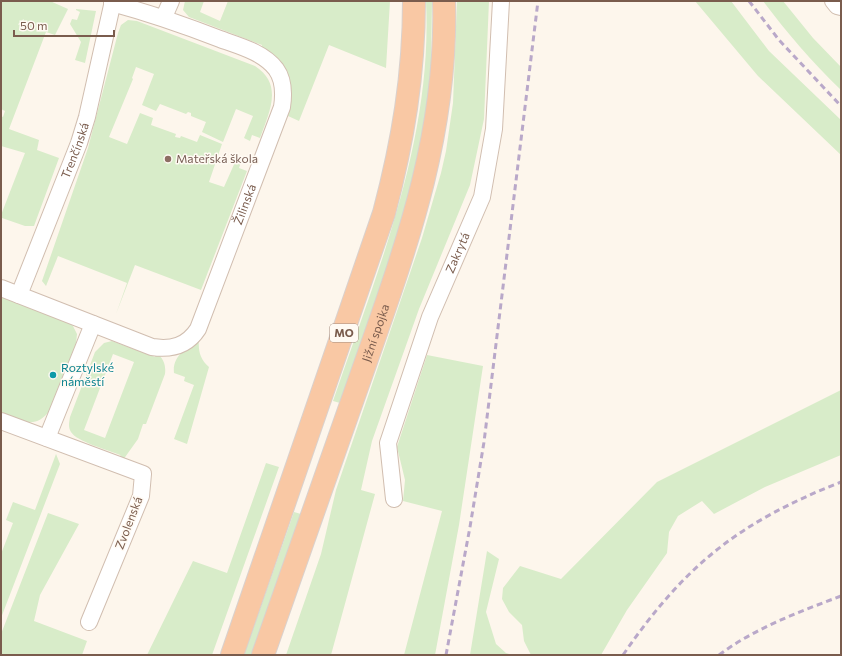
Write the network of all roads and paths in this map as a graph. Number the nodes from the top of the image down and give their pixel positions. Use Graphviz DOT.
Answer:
graph roads {
  1 [pos="171,1"];
  2 [pos="414,1"];
  3 [pos="444,1"];
  4 [pos="501,1"];
  5 [pos="833,1"];
  6 [pos="113,2"];
  7 [pos="841,7"];
  8 [pos="164,17"];
  9 [pos="1,288"];
  10 [pos="19,295"];
  11 [pos="93,324"];
  12 [pos="1,421"];
  13 [pos="47,438"];
  14 [pos="394,499"];
  15 [pos="89,622"];
  16 [pos="232,655"];
  17 [pos="263,655"];
  1 -- 8 [label="street"];
  2 -- 16 [label="highway, MO"];
  3 -- 17 [label="highway, Jižní spojka / MO"];
  4 -- 14 [label="street, Zakrytá"];
  5 -- 7 [label="street"];
  6 -- 8 [label="street, Žilinská"];
  6 -- 10 [label="street, Trenčínská"];
  8 -- 11 [label="street, Žilinská"];
  9 -- 10 [label="street"];
  10 -- 11 [label="street"];
  11 -- 13 [label="street"];
  12 -- 13 [label="street"];
  13 -- 15 [label="street, Zvolenská"];
}
